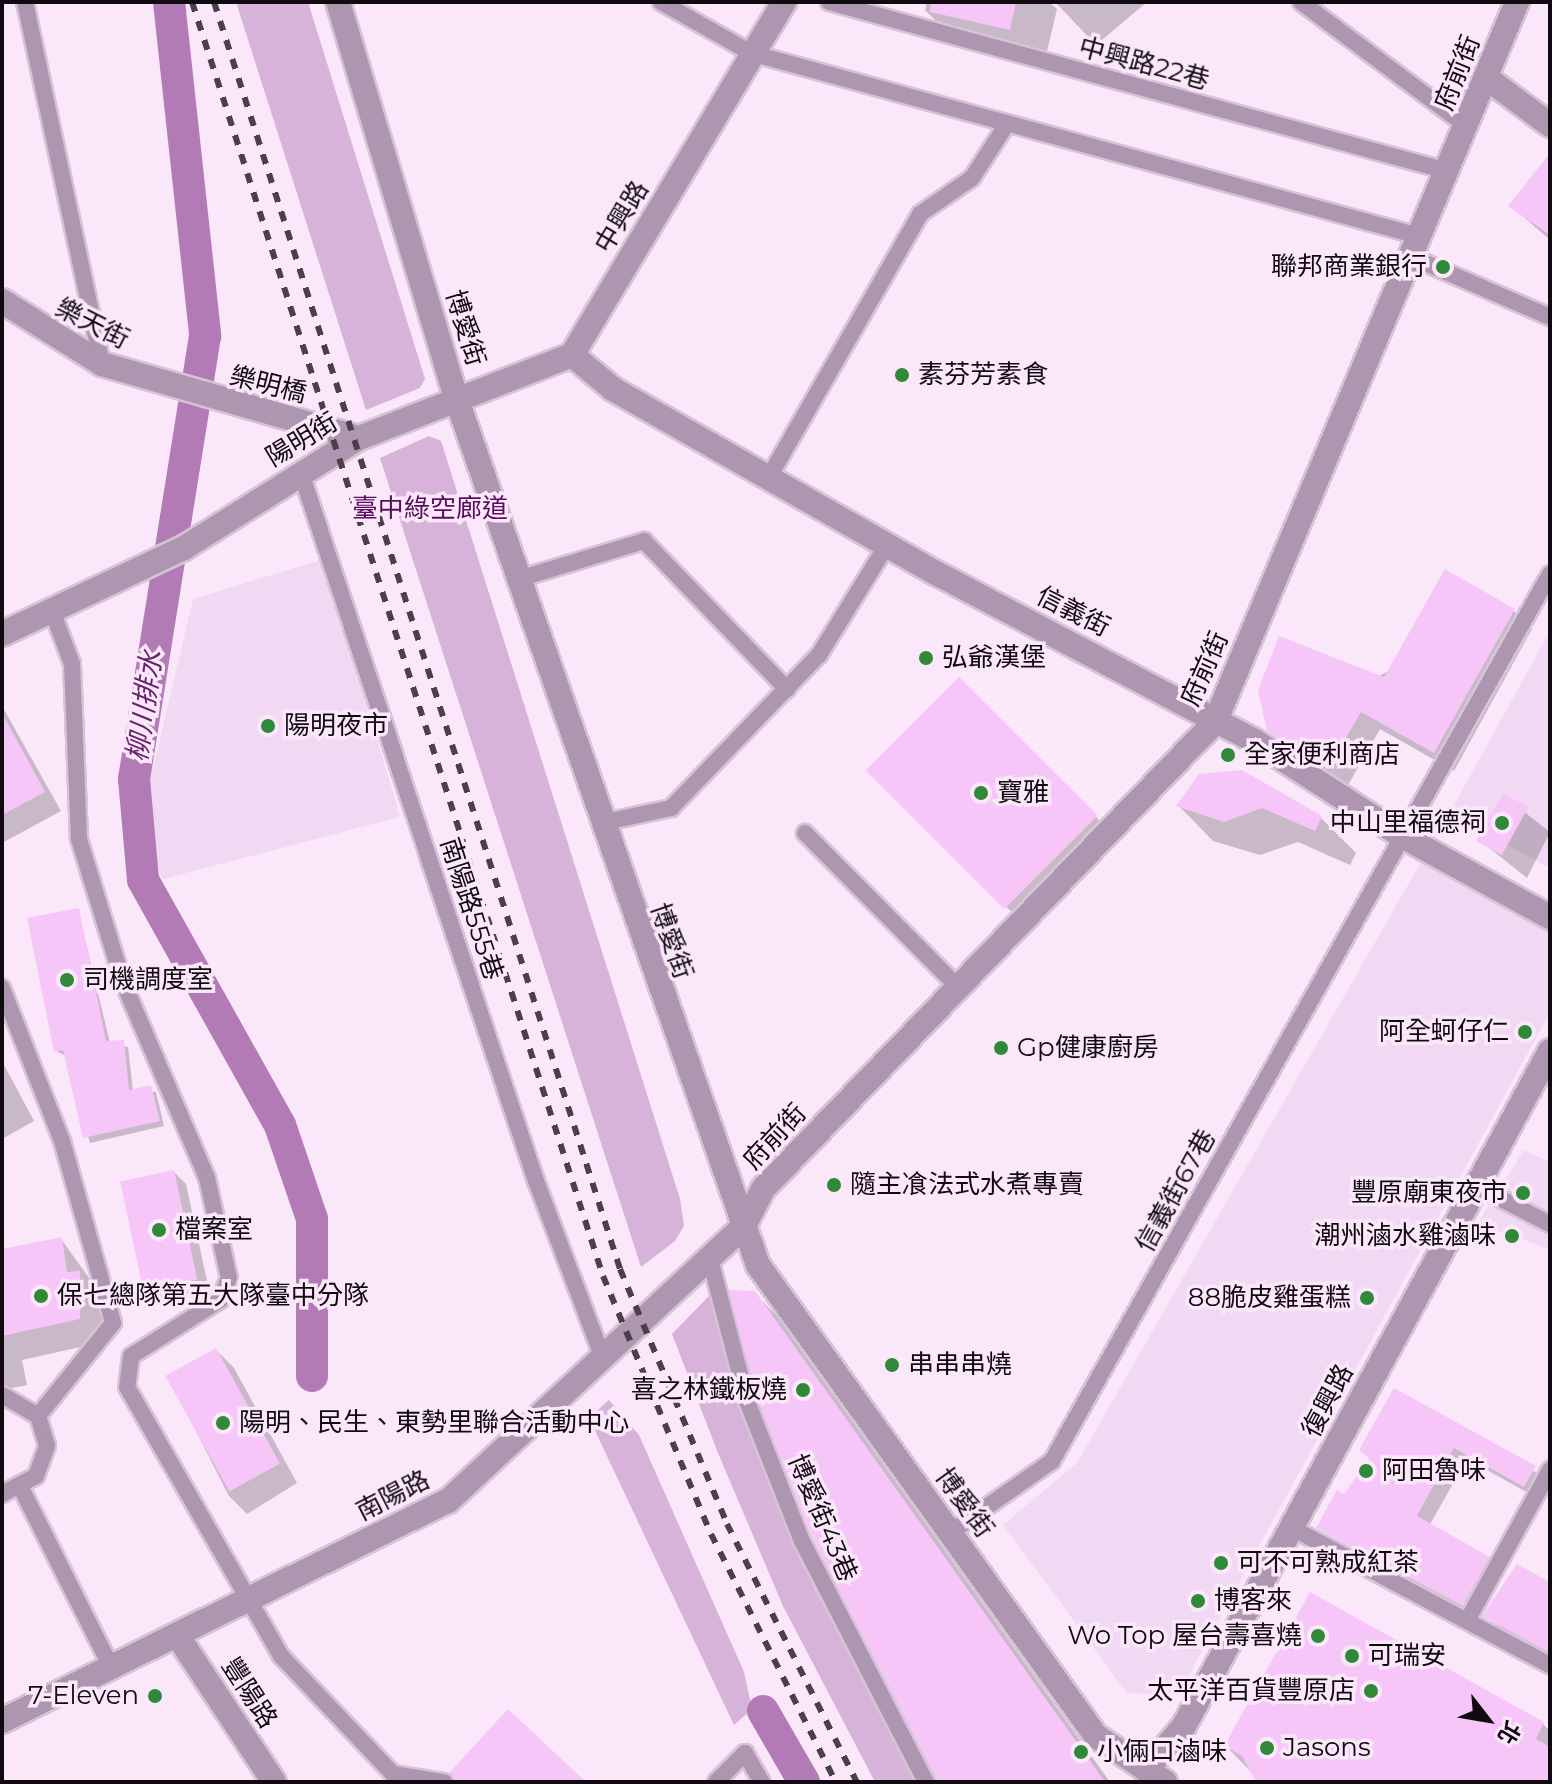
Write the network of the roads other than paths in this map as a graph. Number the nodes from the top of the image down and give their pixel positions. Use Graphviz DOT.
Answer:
graph roads {
  1 [pos="25,2"];
  2 [pos="338,2"];
  3 [pos="661,2"];
  4 [pos="784,2"];
  5 [pos="829,2"];
  6 [pos="1301,2"];
  7 [pos="1517,2"];
  8 [pos="751,53"];
  9 [pos="1488,79"];
  10 [pos="1007,124"];
  11 [pos="1550,125"];
  12 [pos="1467,126"];
  13 [pos="1447,171"];
  14 [pos="1418,248"];
  15 [pos="2,301"];
  16 [pos="1550,317"];
  17 [pos="572,355"];
  18 [pos="102,364"];
  19 [pos="164,386"];
  20 [pos="457,400"];
  21 [pos="359,438"];
  22 [pos="301,473"];
  23 [pos="769,477"];
  24 [pos="887,545"];
  25 [pos="1550,574"];
  26 [pos="518,579"];
  27 [pos="51,608"];
  28 [pos="2,634"];
  29 [pos="787,689"];
  30 [pos="1215,722"];
  31 [pos="601,823"];
  32 [pos="805,833"];
  33 [pos="1402,836"];
  34 [pos="1550,917"];
  35 [pos="958,987"];
  36 [pos="2,988"];
  37 [pos="1550,1051"];
  38 [pos="1474,1185"];
  39 [pos="1550,1224"];
  40 [pos="744,1226"];
  41 [pos="710,1259"];
  42 [pos="603,1358"];
  43 [pos="2,1395"];
  44 [pos="38,1416"];
  45 [pos="1550,1470"];
  46 [pos="20,1486"];
  47 [pos="2,1494"];
  48 [pos="1292,1528"];
  49 [pos="951,1532"];
  50 [pos="244,1601"];
  51 [pos="1468,1619"];
  52 [pos="177,1635"];
  53 [pos="1550,1665"];
  54 [pos="111,1667"];
  55 [pos="2,1721"];
  56 [pos="1150,1778"];
  57 [pos="274,1782"];
  58 [pos="444,1782"];
  59 [pos="716,1782"];
  60 [pos="762,1782"];
  61 [pos="926,1782"];
  1 -- 18 [label="lane"];
  2 -- 20 [label="street, 博愛街"];
  3 -- 8 [label="lane"];
  4 -- 8 [label="street, 中興路"];
  5 -- 13 [label="lane, 中興路22巷"];
  6 -- 12 [label="lane"];
  7 -- 9 [label="street, 府前街"];
  8 -- 10 [label="lane"];
  8 -- 17 [label="street, 中興路"];
  9 -- 11 [label="street"];
  9 -- 12 [label="street, 府前街"];
  10 -- 14 [label="lane"];
  10 -- 23 [label="lane"];
  12 -- 13 [label="street, 府前街"];
  13 -- 14 [label="street, 府前街"];
  14 -- 16 [label="lane"];
  14 -- 30 [label="street, 府前街"];
  15 -- 18 [label="street, 樂天街"];
  17 -- 20 [label="street"];
  17 -- 23 [label="street, 信義街"];
  18 -- 19 [label="street, 樂天街"];
  19 -- 21 [label="street, 樂明橋"];
  20 -- 21 [label="street, 陽明街"];
  20 -- 26 [label="street, 博愛街"];
  21 -- 22 [label="street, 陽明街"];
  22 -- 27 [label="street, 陽明街"];
  22 -- 42 [label="lane, 南陽路555巷"];
  23 -- 24 [label="street, 信義街"];
  24 -- 29 [label="lane"];
  24 -- 30 [label="street, 信義街"];
  25 -- 33 [label="lane, 信義街67巷"];
  26 -- 29 [label="lane"];
  26 -- 31 [label="street, 博愛街"];
  27 -- 28 [label="street"];
  27 -- 50 [label="lane"];
  29 -- 31 [label="lane"];
  30 -- 33 [label="street, 信義街"];
  30 -- 35 [label="street, 府前街"];
  31 -- 40 [label="street, 博愛街"];
  32 -- 35 [label="lane"];
  33 -- 34 [label="street, 信義街"];
  33 -- 49 [label="lane, 信義街67巷"];
  35 -- 40 [label="street, 府前街"];
  36 -- 44 [label="lane"];
  37 -- 38 [label="street, 復興路"];
  38 -- 39 [label="lane"];
  38 -- 48 [label="street, 復興路"];
  40 -- 41 [label="street, 南陽路"];
  40 -- 49 [label="street, 博愛街"];
  41 -- 42 [label="street, 南陽路"];
  41 -- 61 [label="lane, 博愛街43巷"];
  42 -- 50 [label="street, 南陽路"];
  43 -- 44 [label="lane"];
  44 -- 46 [label="lane"];
  45 -- 51 [label="lane"];
  46 -- 47 [label="lane"];
  46 -- 54 [label="lane"];
  48 -- 51 [label="lane"];
  48 -- 56 [label="street, 復興路"];
  49 -- 56 [label="street, 博愛街"];
  50 -- 52 [label="street, 南陽路"];
  50 -- 58 [label="lane"];
  51 -- 53 [label="lane"];
  52 -- 54 [label="street, 南陽路"];
  52 -- 57 [label="street, 豐陽路"];
  54 -- 55 [label="street, 南陽路"];
  59 -- 60 [label="lane"];
}
